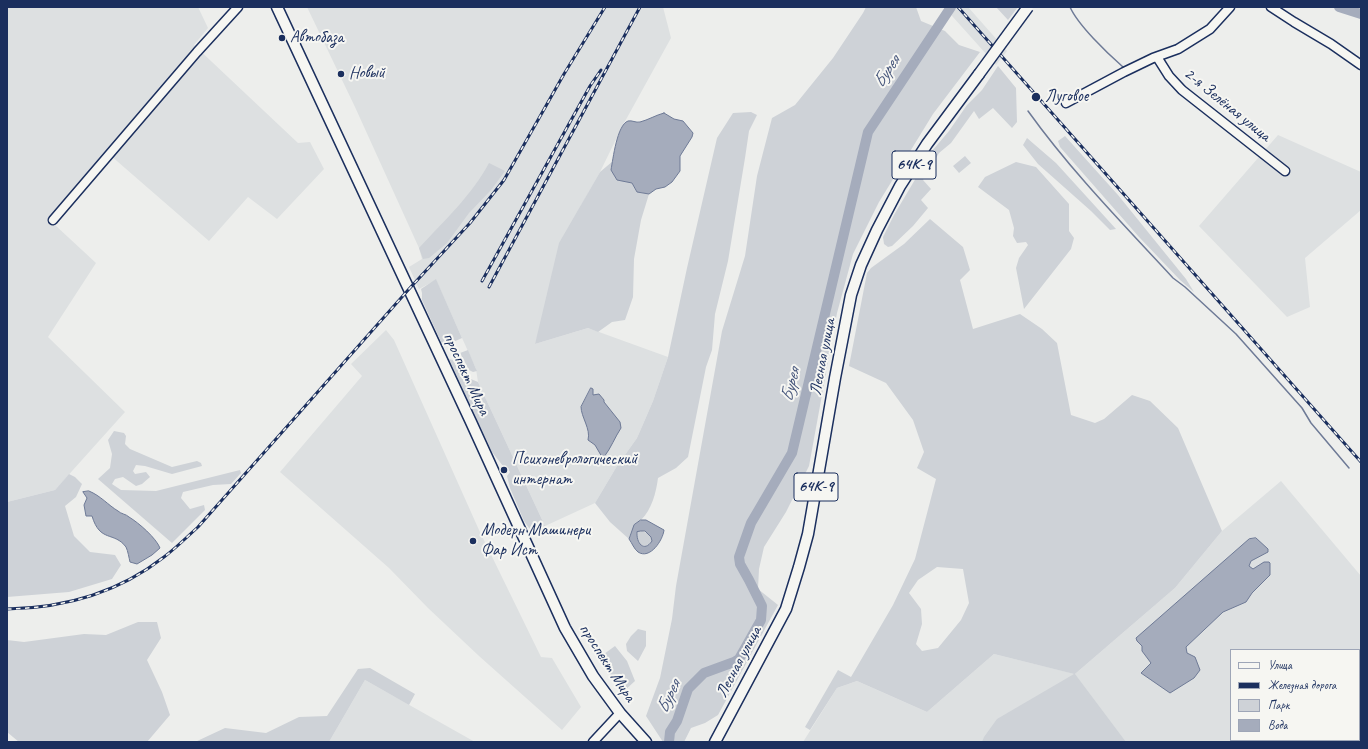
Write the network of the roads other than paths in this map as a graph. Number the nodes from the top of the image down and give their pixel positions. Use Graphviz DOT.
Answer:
graph roads {
  1 [pos="238,7"];
  2 [pos="277,7"];
  3 [pos="1028,7"];
  4 [pos="1230,7"];
  5 [pos="1271,7"];
  6 [pos="1157,57"];
  7 [pos="1361,65"];
  8 [pos="1066,103"];
  9 [pos="1285,171"];
  10 [pos="53,220"];
  11 [pos="620,713"];
  12 [pos="593,742"];
  13 [pos="646,742"];
  14 [pos="715,742"];
  1 -- 10 [label="street"];
  2 -- 11 [label="main road, проспект Мира"];
  3 -- 14 [label="main road, Лесная улица / 64К-9, bridge"];
  4 -- 6 [label="street"];
  5 -- 7 [label="street"];
  6 -- 8 [label="street"];
  6 -- 9 [label="street, 2-я Зелёная улица"];
  11 -- 12 [label="street"];
  11 -- 13 [label="main road, проспект Мира"];
}
